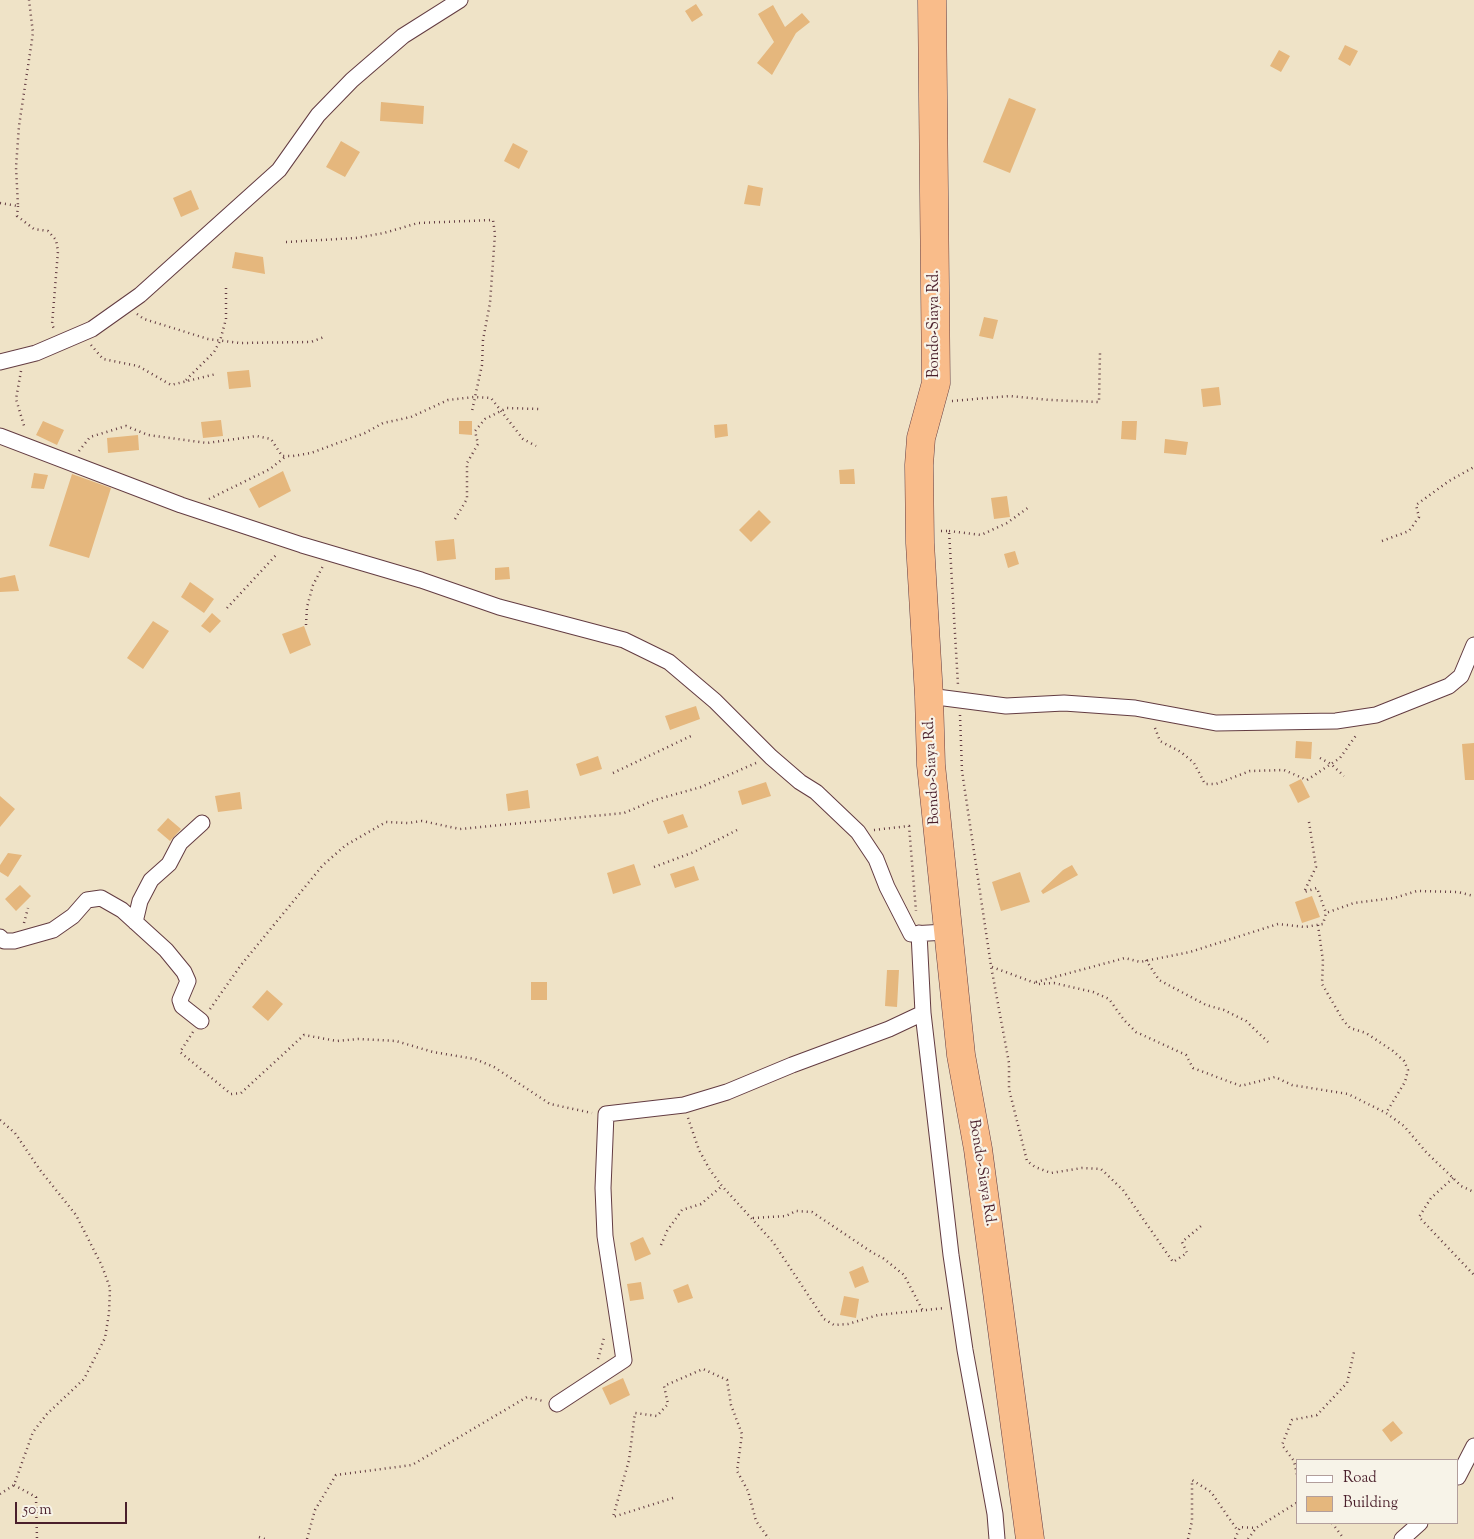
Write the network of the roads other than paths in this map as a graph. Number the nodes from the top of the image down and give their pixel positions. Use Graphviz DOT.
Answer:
graph roads {
  1 [pos="460,0"];
  2 [pos="932,0"];
  3 [pos="0,362"];
  4 [pos="0,436"];
  5 [pos="1474,645"];
  6 [pos="929,696"];
  7 [pos="202,823"];
  8 [pos="135,922"];
  9 [pos="946,932"];
  10 [pos="919,933"];
  11 [pos="0,937"];
  12 [pos="923,1013"];
  13 [pos="201,1021"];
  14 [pos="557,1404"];
  15 [pos="1474,1446"];
  16 [pos="1459,1475"];
  17 [pos="1419,1524"];
  18 [pos="997,1539"];
  19 [pos="1030,1539"];
  20 [pos="1402,1539"];
  1 -- 3 [label="street"];
  2 -- 6 [label="highway, Bondo-Siaya Rd."];
  4 -- 10 [label="street"];
  5 -- 6 [label="street"];
  6 -- 9 [label="highway, Bondo-Siaya Rd."];
  7 -- 8 [label="street"];
  8 -- 11 [label="street"];
  8 -- 13 [label="street"];
  9 -- 10 [label="street"];
  9 -- 19 [label="highway, Bondo-Siaya Rd."];
  10 -- 12 [label="street"];
  12 -- 14 [label="street"];
  12 -- 18 [label="street"];
  15 -- 16 [label="street"];
  17 -- 20 [label="street"];
}
